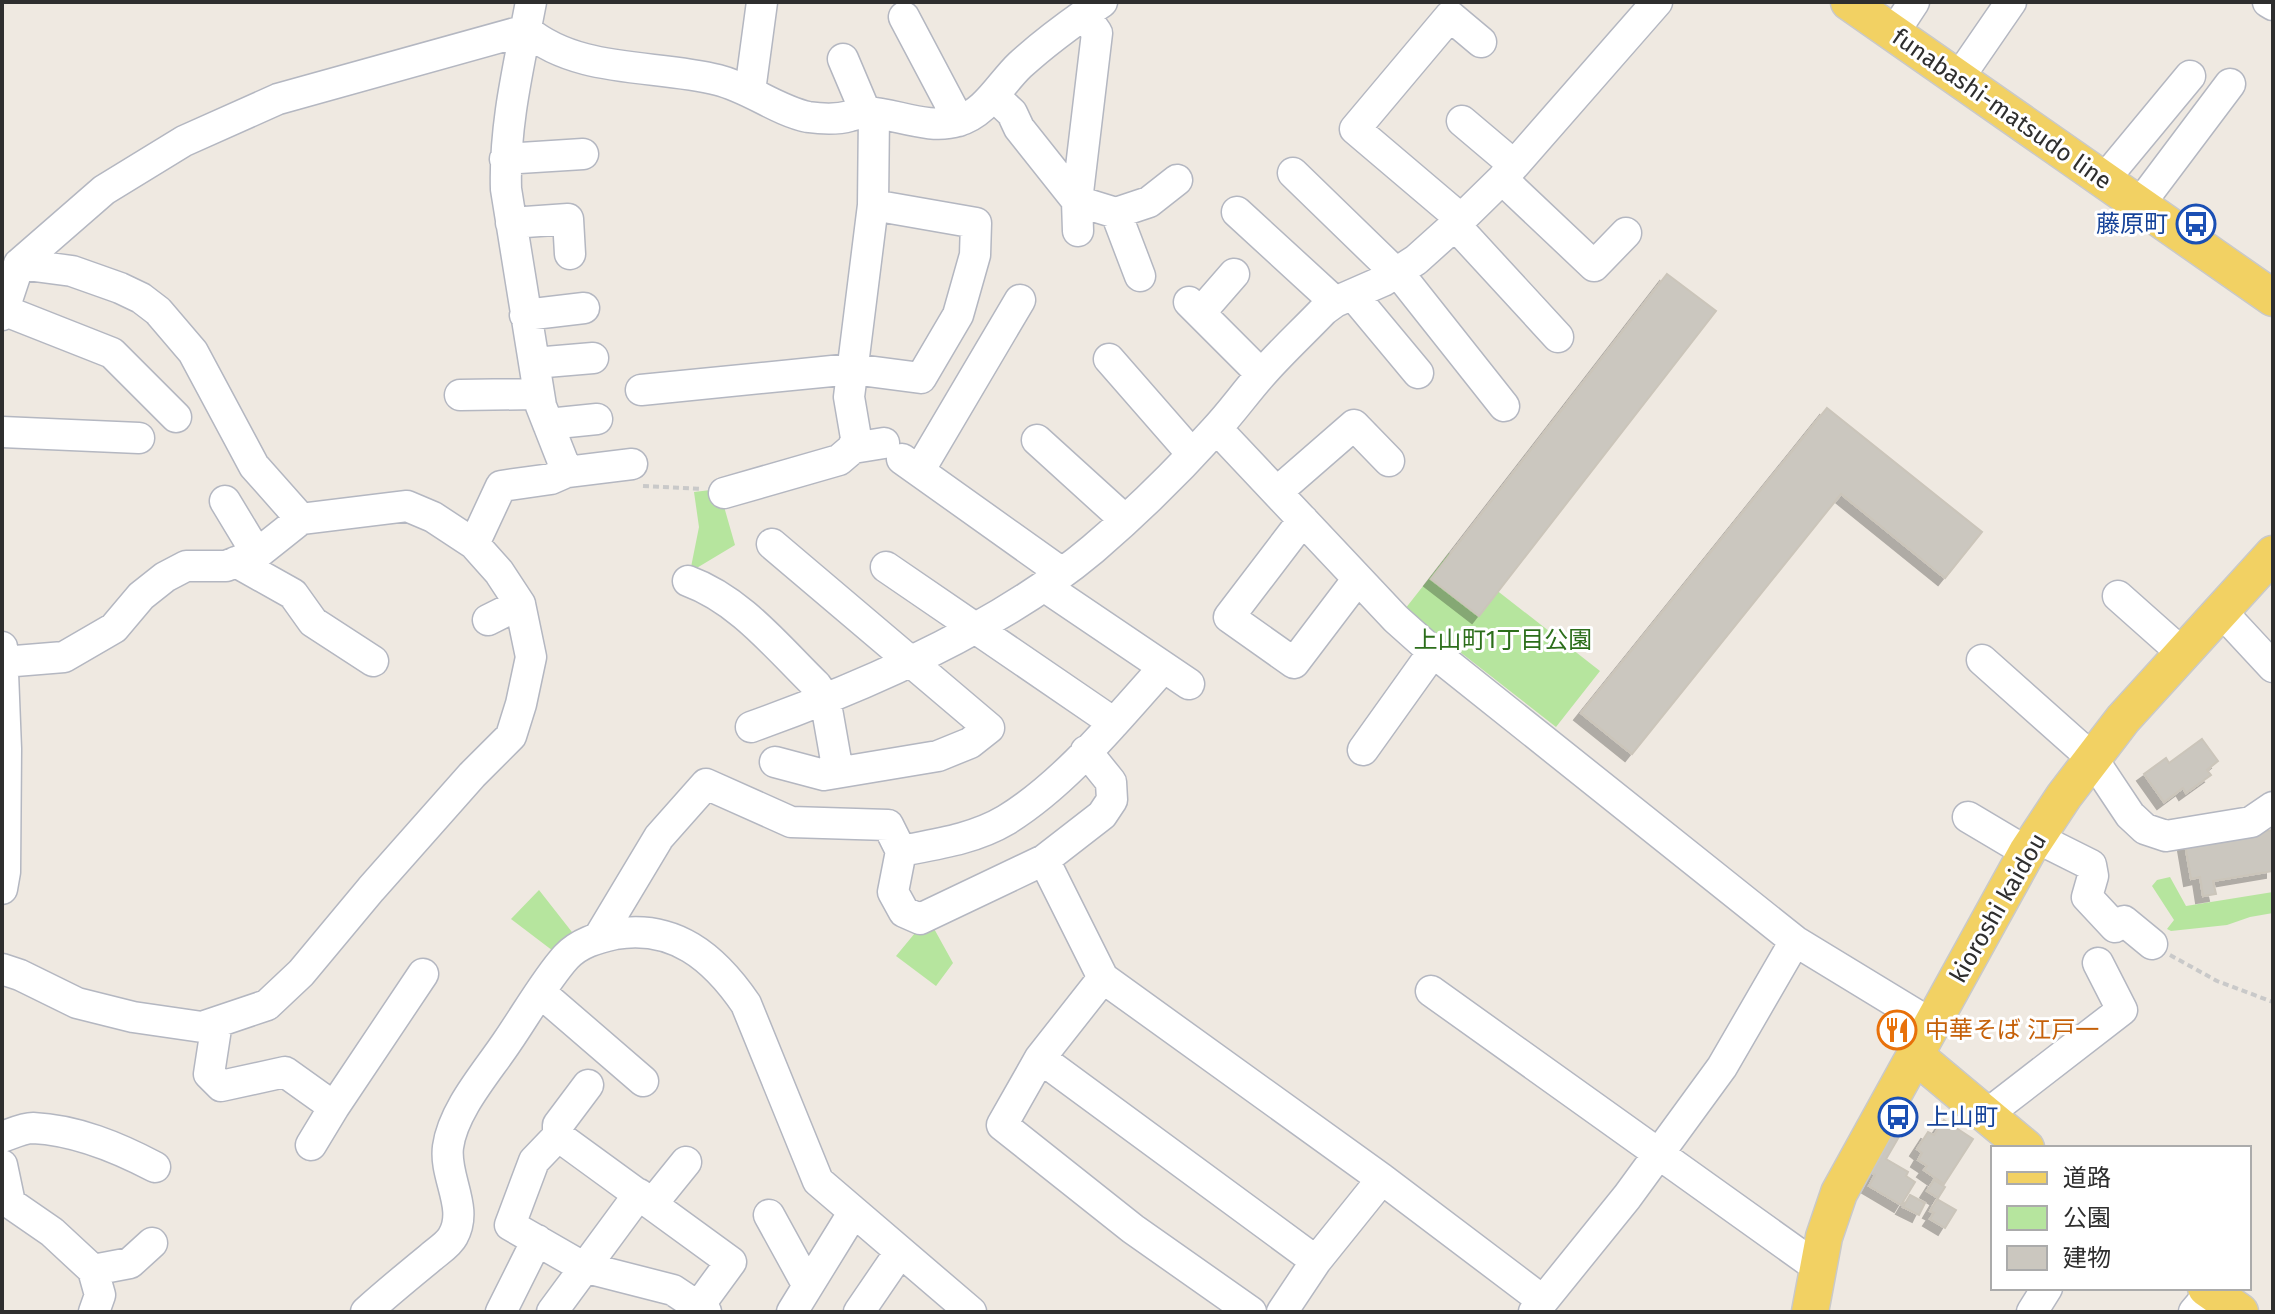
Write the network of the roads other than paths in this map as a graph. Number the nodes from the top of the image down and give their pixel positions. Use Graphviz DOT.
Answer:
graph roads {
  1 [pos="762,2"];
  2 [pos="1657,2"];
  3 [pos="1849,2"];
  4 [pos="1914,2"];
  5 [pos="2011,2"];
  6 [pos="2268,2"];
  7 [pos="2273,5"];
  8 [pos="1093,8"];
  9 [pos="528,16"];
  10 [pos="904,17"];
  11 [pos="1893,34"];
  12 [pos="1481,42"];
  13 [pos="843,59"];
  14 [pos="2190,76"];
  15 [pos="1958,79"];
  16 [pos="2230,84"];
  17 [pos="750,91"];
  18 [pos="994,96"];
  19 [pos="870,112"];
  20 [pos="959,121"];
  21 [pos="1462,121"];
  22 [pos="583,154"];
  23 [pos="505,159"];
  24 [pos="1508,172"];
  25 [pos="1293,173"];
  26 [pos="1177,180"];
  27 [pos="2103,181"];
  28 [pos="1077,201"];
  29 [pos="873,205"];
  30 [pos="2139,205"];
  31 [pos="1237,212"];
  32 [pos="1116,213"];
  33 [pos="1458,222"];
  34 [pos="511,223"];
  35 [pos="1078,231"];
  36 [pos="1626,233"];
  37 [pos="570,254"];
  38 [pos="19,264"];
  39 [pos="1396,272"];
  40 [pos="1234,274"];
  41 [pos="1140,276"];
  42 [pos="1344,298"];
  43 [pos="2273,298"];
  44 [pos="1020,300"];
  45 [pos="584,308"];
  46 [pos="3,312"];
  47 [pos="525,315"];
  48 [pos="1558,337"];
  49 [pos="593,358"];
  50 [pos="1109,359"];
  51 [pos="534,363"];
  52 [pos="852,369"];
  53 [pos="1418,373"];
  54 [pos="1261,374"];
  55 [pos="641,390"];
  56 [pos="538,394"];
  57 [pos="460,395"];
  58 [pos="1504,406"];
  59 [pos="176,417"];
  60 [pos="597,419"];
  61 [pos="548,424"];
  62 [pos="1217,429"];
  63 [pos="2,432"];
  64 [pos="139,438"];
  65 [pos="1037,440"];
  66 [pos="853,448"];
  67 [pos="1192,454"];
  68 [pos="902,458"];
  69 [pos="1389,461"];
  70 [pos="567,472"];
  71 [pos="634,475"];
  72 [pos="1277,492"];
  73 [pos="724,493"];
  74 [pos="225,501"];
  75 [pos="301,519"];
  76 [pos="1124,519"];
  77 [pos="1303,520"];
  78 [pos="474,544"];
  79 [pos="772,544"];
  80 [pos="2273,554"];
  81 [pos="246,558"];
  82 [pos="886,567"];
  83 [pos="1053,580"];
  84 [pos="1357,580"];
  85 [pos="688,581"];
  86 [pos="2118,596"];
  87 [pos="520,604"];
  88 [pos="2220,610"];
  89 [pos="488,620"];
  90 [pos="975,628"];
  91 [pos="1433,652"];
  92 [pos="2181,652"];
  93 [pos="3,654"];
  94 [pos="1982,660"];
  95 [pos="373,661"];
  96 [pos="908,661"];
  97 [pos="2273,667"];
  98 [pos="825,698"];
  99 [pos="1114,723"];
  100 [pos="751,727"];
  101 [pos="4,749"];
  102 [pos="1363,750"];
  103 [pos="1086,751"];
  104 [pos="2092,758"];
  105 [pos="775,762"];
  106 [pos="838,772"];
  107 [pos="2273,807"];
  108 [pos="1968,817"];
  109 [pos="2032,845"];
  110 [pos="901,851"];
  111 [pos="1044,860"];
  112 [pos="2,889"];
  113 [pos="599,937"];
  114 [pos="1795,941"];
  115 [pos="2152,944"];
  116 [pos="2098,963"];
  117 [pos="2,969"];
  118 [pos="423,974"];
  119 [pos="1103,978"];
  120 [pos="1431,991"];
  121 [pos="541,993"];
  122 [pos="217,1022"];
  123 [pos="1933,1025"];
  124 [pos="1916,1056"];
  125 [pos="1040,1058"];
  126 [pos="643,1081"];
  127 [pos="588,1085"];
  128 [pos="334,1107"];
  129 [pos="1986,1115"];
  130 [pos="558,1136"];
  131 [pos="2,1137"];
  132 [pos="311,1145"];
  133 [pos="2024,1146"];
  134 [pos="1658,1154"];
  135 [pos="686,1162"];
  136 [pos="2,1165"];
  137 [pos="155,1167"];
  138 [pos="1382,1179"];
  139 [pos="645,1199"];
  140 [pos="6,1204"];
  141 [pos="853,1213"];
  142 [pos="769,1215"];
  143 [pos="537,1240"];
  144 [pos="152,1243"];
  145 [pos="900,1252"];
  146 [pos="1316,1261"];
  147 [pos="583,1267"];
  148 [pos="1817,1267"];
  149 [pos="93,1270"];
  150 [pos="2046,1290"];
  151 [pos="804,1302"];
  152 [pos="1538,1306"];
  153 [pos="702,1309"];
  154 [pos="94,1312"];
  155 [pos="366,1312"];
  156 [pos="501,1312"];
  157 [pos="552,1312"];
  158 [pos="859,1312"];
  159 [pos="971,1312"];
  160 [pos="1251,1312"];
  161 [pos="1282,1312"];
  162 [pos="1810,1312"];
  163 [pos="2032,1312"];
  1 -- 17 [label="street"];
  2 -- 24 [label="street"];
  3 -- 11 [label="main road, funabashi-matsudo line"];
  4 -- 11 [label="street"];
  5 -- 15 [label="street"];
  6 -- 7 [label="street"];
  8 -- 18 [label="street"];
  8 -- 28 [label="street"];
  9 -- 17 [label="street"];
  9 -- 23 [label="street"];
  9 -- 38 [label="street"];
  10 -- 20 [label="street"];
  11 -- 15 [label="main road, funabashi-matsudo line"];
  12 -- 33 [label="street"];
  13 -- 19 [label="street"];
  14 -- 27 [label="street"];
  15 -- 27 [label="main road, funabashi-matsudo line"];
  16 -- 30 [label="street"];
  17 -- 19 [label="street"];
  18 -- 20 [label="street"];
  18 -- 28 [label="street"];
  19 -- 20 [label="street"];
  19 -- 29 [label="street"];
  21 -- 24 [label="street"];
  22 -- 23 [label="street"];
  23 -- 34 [label="street"];
  24 -- 33 [label="street"];
  24 -- 36 [label="street"];
  25 -- 39 [label="street"];
  26 -- 32 [label="street"];
  27 -- 30 [label="main road, funabashi-matsudo line"];
  28 -- 32 [label="street"];
  28 -- 35 [label="street"];
  29 -- 52 [label="street"];
  29 -- 52 [label="street"];
  30 -- 43 [label="main road, funabashi-matsudo line"];
  31 -- 42 [label="street"];
  32 -- 41 [label="street"];
  33 -- 39 [label="street"];
  33 -- 48 [label="street"];
  34 -- 37 [label="street"];
  34 -- 47 [label="street"];
  38 -- 46 [label="street"];
  38 -- 75 [label="street"];
  39 -- 42 [label="street"];
  39 -- 58 [label="street"];
  40 -- 54 [label="street"];
  42 -- 53 [label="street"];
  42 -- 54 [label="street"];
  44 -- 68 [label="street"];
  45 -- 47 [label="street"];
  46 -- 59 [label="street"];
  47 -- 51 [label="street"];
  49 -- 51 [label="street"];
  50 -- 67 [label="street"];
  51 -- 56 [label="street"];
  52 -- 55 [label="street"];
  52 -- 66 [label="street"];
  54 -- 62 [label="street"];
  56 -- 57 [label="street"];
  56 -- 61 [label="street"];
  60 -- 61 [label="street"];
  61 -- 70 [label="street"];
  62 -- 67 [label="street"];
  62 -- 72 [label="street"];
  63 -- 64 [label="street"];
  65 -- 76 [label="street"];
  66 -- 68 [label="street"];
  66 -- 73 [label="street"];
  67 -- 76 [label="street"];
  68 -- 83 [label="street"];
  69 -- 72 [label="street"];
  70 -- 71 [label="street"];
  70 -- 78 [label="street"];
  72 -- 77 [label="street"];
  74 -- 81 [label="street"];
  75 -- 78 [label="street"];
  75 -- 81 [label="street"];
  76 -- 83 [label="street"];
  77 -- 84 [label="street"];
  77 -- 84 [label="street"];
  78 -- 87 [label="street"];
  79 -- 96 [label="street"];
  80 -- 88 [label="main road, kioroshi kaidou"];
  81 -- 93 [label="street"];
  81 -- 95 [label="street"];
  82 -- 90 [label="street"];
  83 -- 90 [label="street"];
  83 -- 99 [label="street"];
  84 -- 91 [label="street"];
  85 -- 98 [label="street"];
  86 -- 92 [label="street"];
  87 -- 89 [label="street"];
  87 -- 122 [label="street"];
  88 -- 92 [label="main road, kioroshi kaidou"];
  88 -- 97 [label="street"];
  90 -- 96 [label="street"];
  90 -- 99 [label="street"];
  91 -- 102 [label="street"];
  91 -- 114 [label="street"];
  92 -- 104 [label="main road, kioroshi kaidou"];
  93 -- 101 [label="street"];
  94 -- 104 [label="street"];
  96 -- 98 [label="street"];
  96 -- 106 [label="street"];
  98 -- 100 [label="street"];
  98 -- 106 [label="street"];
  99 -- 103 [label="street"];
  101 -- 112 [label="street"];
  103 -- 110 [label="street"];
  103 -- 111 [label="street"];
  104 -- 107 [label="street"];
  104 -- 109 [label="main road, kioroshi kaidou"];
  105 -- 106 [label="street"];
  108 -- 109 [label="street"];
  109 -- 115 [label="street"];
  109 -- 123 [label="main road, kioroshi kaidou"];
  110 -- 111 [label="street"];
  110 -- 113 [label="street"];
  111 -- 119 [label="street"];
  113 -- 121 [label="street"];
  113 -- 141 [label="street"];
  114 -- 123 [label="street"];
  114 -- 134 [label="street"];
  116 -- 129 [label="street"];
  117 -- 122 [label="street"];
  118 -- 128 [label="street"];
  119 -- 125 [label="street"];
  119 -- 138 [label="street"];
  120 -- 134 [label="street"];
  121 -- 126 [label="street"];
  121 -- 155 [label="street"];
  122 -- 128 [label="street"];
  123 -- 124 [label="main road, kioroshi kaidou"];
  124 -- 129 [label="main road"];
  124 -- 148 [label="main road, kioroshi kaidou"];
  125 -- 146 [label="street"];
  125 -- 160 [label="street"];
  127 -- 130 [label="street"];
  128 -- 132 [label="street"];
  129 -- 133 [label="main road"];
  130 -- 139 [label="street"];
  130 -- 143 [label="street"];
  131 -- 137 [label="street"];
  134 -- 148 [label="street"];
  134 -- 152 [label="street"];
  135 -- 139 [label="street"];
  136 -- 140 [label="street"];
  138 -- 146 [label="street"];
  138 -- 152 [label="street"];
  139 -- 147 [label="street"];
  139 -- 153 [label="street"];
  140 -- 149 [label="street"];
  141 -- 145 [label="street"];
  141 -- 151 [label="street"];
  142 -- 151 [label="street"];
  143 -- 147 [label="street"];
  143 -- 156 [label="street"];
  144 -- 149 [label="street"];
  145 -- 158 [label="street"];
  145 -- 159 [label="street"];
  146 -- 161 [label="street"];
  147 -- 153 [label="street"];
  147 -- 157 [label="street"];
  148 -- 162 [label="main road, kioroshi kaidou"];
  149 -- 154 [label="street"];
  150 -- 163 [label="street"];
}
